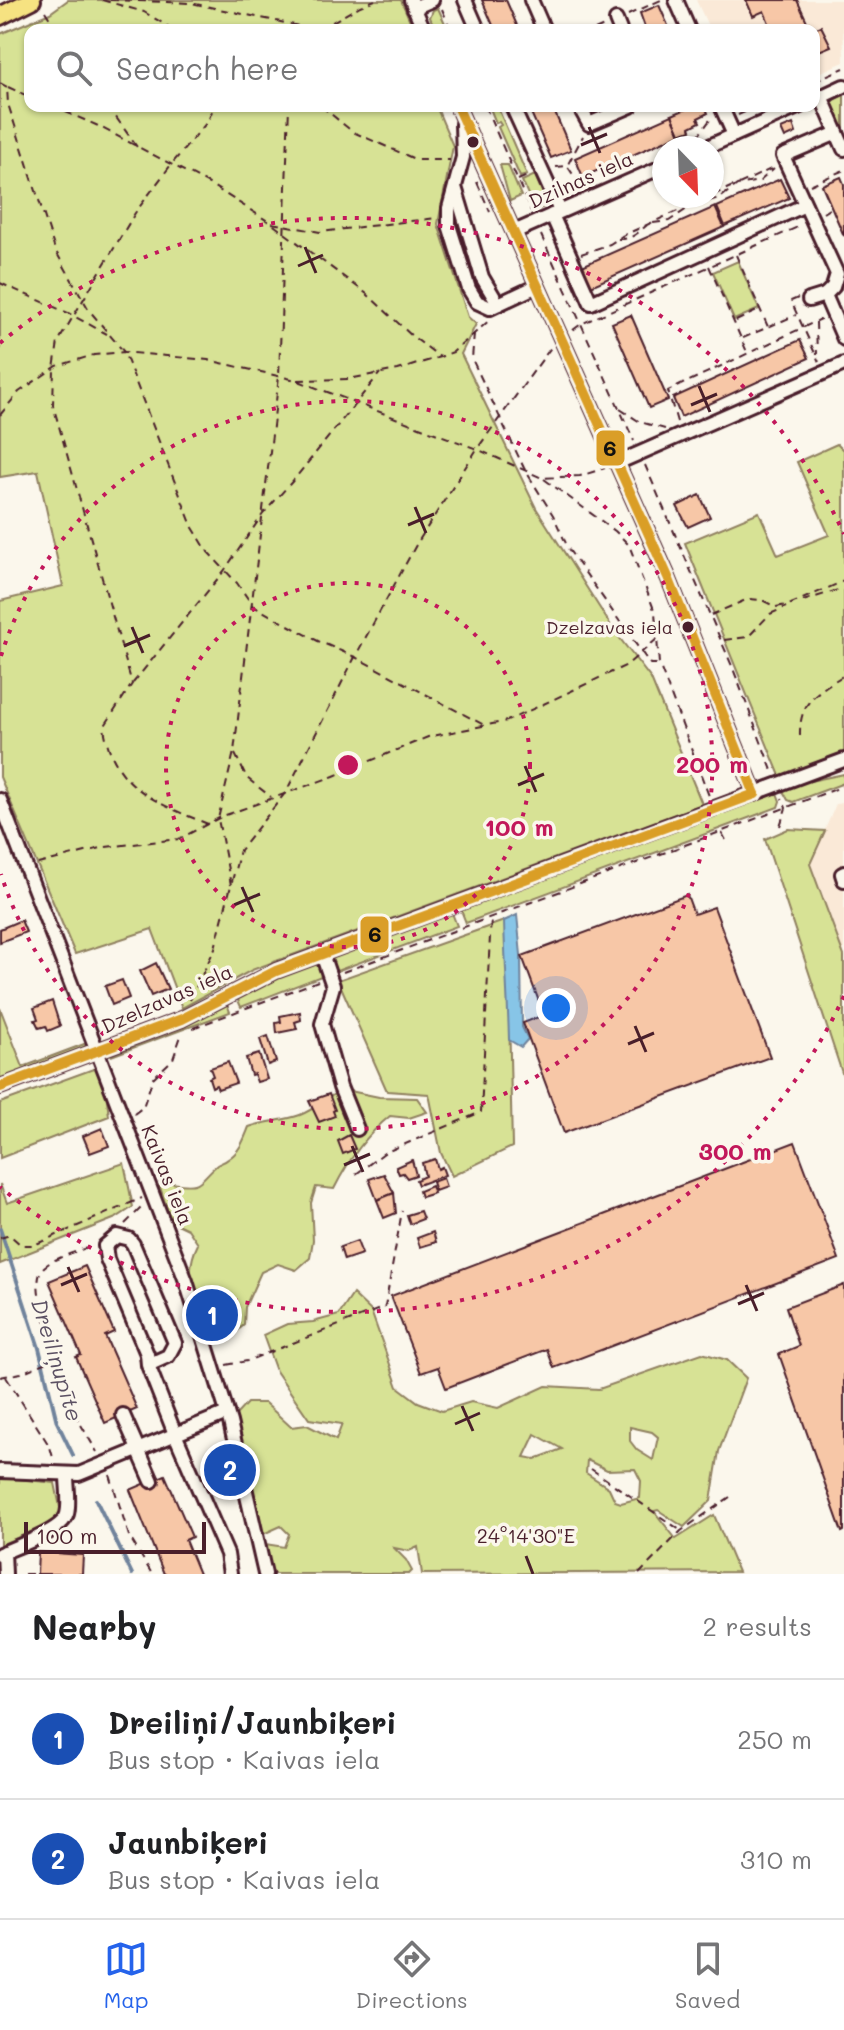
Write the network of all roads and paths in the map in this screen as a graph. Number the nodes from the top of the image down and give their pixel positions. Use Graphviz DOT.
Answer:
graph roads {
  1 [pos="102,0"];
  2 [pos="110,0"];
  3 [pos="375,0"];
  4 [pos="465,0"];
  5 [pos="531,0"];
  6 [pos="676,0"];
  7 [pos="436,2"];
  8 [pos="413,4"];
  9 [pos="38,6"];
  10 [pos="0,16"];
  11 [pos="52,24"];
  12 [pos="164,24"];
  13 [pos="285,24"];
  14 [pos="329,24"];
  15 [pos="421,24"];
  16 [pos="448,24"];
  17 [pos="475,24"];
  18 [pos="541,24"];
  19 [pos="686,24"];
  20 [pos="844,68"];
  21 [pos="820,78"];
  22 [pos="0,83"];
  23 [pos="844,86"];
  24 [pos="7,87"];
  25 [pos="24,94"];
  26 [pos="820,97"];
  27 [pos="820,102"];
  28 [pos="66,112"];
  29 [pos="112,112"];
  30 [pos="212,112"];
  31 [pos="289,112"];
  32 [pos="328,112"];
  33 [pos="459,112"];
  34 [pos="459,112"];
  35 [pos="488,112"];
  36 [pos="514,112"];
  37 [pos="582,112"];
  38 [pos="617,112"];
  39 [pos="717,112"];
  40 [pos="722,112"];
  41 [pos="786,112"];
  42 [pos="589,124"];
  43 [pos="837,133"];
  44 [pos="734,135"];
  45 [pos="700,136"];
  46 [pos="724,138"];
  47 [pos="138,148"];
  48 [pos="844,149"];
  49 [pos="463,157"];
  50 [pos="170,166"];
  51 [pos="567,166"];
  52 [pos="844,170"];
  53 [pos="538,171"];
  54 [pos="652,171"];
  55 [pos="782,172"];
  56 [pos="517,180"];
  57 [pos="737,185"];
  58 [pos="455,186"];
  59 [pos="583,191"];
  60 [pos="724,191"];
  61 [pos="798,191"];
  62 [pos="724,194"];
  63 [pos="805,205"];
  64 [pos="832,207"];
  65 [pos="687,208"];
  66 [pos="556,213"];
  67 [pos="449,216"];
  68 [pos="811,220"];
  69 [pos="536,222"];
  70 [pos="271,223"];
  71 [pos="285,225"];
  72 [pos="284,232"];
  73 [pos="514,232"];
  74 [pos="736,254"];
  75 [pos="578,257"];
  76 [pos="709,265"];
  77 [pos="0,283"];
  78 [pos="537,286"];
  79 [pos="825,295"];
  80 [pos="809,300"];
  81 [pos="84,301"];
  82 [pos="494,306"];
  83 [pos="760,310"];
  84 [pos="833,313"];
  85 [pos="797,314"];
  86 [pos="73,315"];
  87 [pos="816,321"];
  88 [pos="734,322"];
  89 [pos="581,324"];
  90 [pos="768,327"];
  91 [pos="804,328"];
  92 [pos="474,334"];
  93 [pos="108,335"];
  94 [pos="561,339"];
  95 [pos="741,339"];
  96 [pos="844,339"];
  97 [pos="124,352"];
  98 [pos="747,353"];
  99 [pos="817,356"];
  100 [pos="440,357"];
  101 [pos="844,364"];
  102 [pos="821,367"];
  103 [pos="54,369"];
  104 [pos="380,373"];
  105 [pos="279,376"];
  106 [pos="296,380"];
  107 [pos="355,403"];
  108 [pos="620,409"];
  109 [pos="0,415"];
  110 [pos="499,418"];
  111 [pos="669,429"];
  112 [pos="679,430"];
  113 [pos="477,449"];
  114 [pos="640,454"];
  115 [pos="617,463"];
  116 [pos="524,468"];
  117 [pos="542,478"];
  118 [pos="263,514"];
  119 [pos="224,571"];
  120 [pos="844,581"];
  121 [pos="844,588"];
  122 [pos="791,604"];
  123 [pos="253,606"];
  124 [pos="710,616"];
  125 [pos="658,638"];
  126 [pos="721,641"];
  127 [pos="643,653"];
  128 [pos="355,657"];
  129 [pos="659,664"];
  130 [pos="844,675"];
  131 [pos="132,684"];
  132 [pos="486,726"];
  133 [pos="800,736"];
  134 [pos="234,752"];
  135 [pos="844,760"];
  136 [pos="778,785"];
  137 [pos="844,786"];
  138 [pos="286,792"];
  139 [pos="755,794"];
  140 [pos="272,797"];
  141 [pos="0,800"];
  142 [pos="715,808"];
  143 [pos="786,808"];
  144 [pos="218,819"];
  145 [pos="208,824"];
  146 [pos="780,826"];
  147 [pos="722,832"];
  148 [pos="728,844"];
  149 [pos="26,867"];
  150 [pos="844,873"];
  151 [pos="844,880"];
  152 [pos="231,886"];
  153 [pos="491,917"];
  154 [pos="322,954"];
  155 [pos="330,977"];
  156 [pos="182,1019"];
  157 [pos="99,1052"];
  158 [pos="0,1087"];
  159 [pos="125,1122"];
  160 [pos="357,1129"];
  161 [pos="356,1174"];
  162 [pos="154,1193"];
  163 [pos="402,1211"];
  164 [pos="115,1228"];
  165 [pos="0,1238"];
  166 [pos="92,1239"];
  167 [pos="148,1365"];
  168 [pos="213,1368"];
  169 [pos="6,1376"];
  170 [pos="0,1377"];
  171 [pos="227,1413"];
  172 [pos="123,1415"];
  173 [pos="175,1434"];
  174 [pos="138,1449"];
  175 [pos="53,1467"];
  176 [pos="591,1469"];
  177 [pos="0,1471"];
  178 [pos="67,1475"];
  179 [pos="152,1481"];
  180 [pos="730,1497"];
  181 [pos="681,1531"];
  182 [pos="2,1553"];
  183 [pos="5,1574"];
  184 [pos="24,1574"];
  185 [pos="37,1574"];
  186 [pos="230,1574"];
  187 [pos="265,1574"];
  188 [pos="639,1574"];
  1 -- 12 [label="path"];
  2 -- 13 [label="path"];
  3 -- 14 [label="path"];
  4 -- 17 [label="street"];
  5 -- 18 [label="street"];
  6 -- 19 [label="street"];
  7 -- 8 [label="street"];
  7 -- 16 [label="path"];
  8 -- 15 [label="street"];
  9 -- 10 [label="main road"];
  9 -- 11 [label="path"];
  20 -- 21 [label="path"];
  22 -- 24 [label="path"];
  23 -- 26 [label="street"];
  24 -- 25 [label="path"];
  24 -- 81 [label="path"];
  27 -- 43 [label="street"];
  28 -- 47 [label="path"];
  29 -- 47 [label="path"];
  30 -- 50 [label="path"];
  31 -- 71 [label="path"];
  32 -- 49 [label="path"];
  33 -- 49 [label="street"];
  34 -- 73 [label="street"];
  35 -- 56 [label="path"];
  36 -- 53 [label="street"];
  37 -- 42 [label="street"];
  38 -- 42 [label="street"];
  39 -- 45 [label="path"];
  40 -- 44 [label="street"];
  41 -- 44 [label="street"];
  42 -- 51 [label="path"];
  43 -- 48 [label="street"];
  43 -- 61 [label="street"];
  44 -- 46 [label="street"];
  47 -- 50 [label="path"];
  49 -- 58 [label="street"];
  50 -- 70 [label="path"];
  50 -- 81 [label="path"];
  51 -- 53 [label="path"];
  51 -- 59 [label="path"];
  52 -- 61 [label="path"];
  53 -- 56 [label="path"];
  53 -- 66 [label="street"];
  54 -- 66 [label="street, Dzilnas iela"];
  55 -- 57 [label="path"];
  56 -- 69 [label="path"];
  57 -- 60 [label="path"];
  57 -- 62 [label="path"];
  58 -- 67 [label="street"];
  58 -- 82 [label="street"];
  61 -- 63 [label="street"];
  63 -- 66 [label="street"];
  63 -- 68 [label="street"];
  64 -- 68 [label="path"];
  65 -- 75 [label="path"];
  66 -- 69 [label="street, Dzilnas iela"];
  67 -- 71 [label="path"];
  67 -- 82 [label="street"];
  68 -- 74 [label="path"];
  68 -- 79 [label="street"];
  69 -- 73 [label="street, Dzilnas iela"];
  69 -- 89 [label="path"];
  70 -- 71 [label="path"];
  70 -- 72 [label="path"];
  71 -- 72 [label="path"];
  72 -- 100 [label="path"];
  72 -- 105 [label="path"];
  73 -- 78 [label="street"];
  74 -- 76 [label="path"];
  74 -- 83 [label="path"];
  76 -- 88 [label="path"];
  76 -- 89 [label="path"];
  77 -- 86 [label="path"];
  78 -- 82 [label="street"];
  78 -- 94 [label="street"];
  79 -- 80 [label="street"];
  79 -- 84 [label="street"];
  80 -- 85 [label="path"];
  81 -- 86 [label="path"];
  81 -- 93 [label="path"];
  82 -- 92 [label="path"];
  83 -- 88 [label="path"];
  83 -- 90 [label="path"];
  84 -- 87 [label="path"];
  84 -- 96 [label="street"];
  85 -- 90 [label="path"];
  85 -- 91 [label="path"];
  86 -- 93 [label="path"];
  86 -- 103 [label="path"];
  87 -- 91 [label="path"];
  87 -- 99 [label="path"];
  88 -- 95 [label="path"];
  89 -- 94 [label="path"];
  89 -- 108 [label="path"];
  90 -- 95 [label="path"];
  91 -- 98 [label="path"];
  91 -- 99 [label="path"];
  92 -- 100 [label="path"];
  92 -- 110 [label="path"];
  93 -- 97 [label="path"];
  94 -- 110 [label="path"];
  94 -- 115 [label="street"];
  95 -- 98 [label="path"];
  97 -- 103 [label="path"];
  97 -- 105 [label="path"];
  97 -- 119 [label="path"];
  98 -- 112 [label="path"];
  99 -- 102 [label="path"];
  100 -- 104 [label="path"];
  101 -- 114 [label="street"];
  103 -- 109 [label="path"];
  103 -- 131 [label="path"];
  104 -- 106 [label="path"];
  104 -- 107 [label="path"];
  105 -- 106 [label="path"];
  105 -- 118 [label="path"];
  106 -- 107 [label="path"];
  107 -- 113 [label="path"];
  107 -- 118 [label="path"];
  108 -- 111 [label="path"];
  108 -- 114 [label="path"];
  110 -- 113 [label="path"];
  110 -- 116 [label="path"];
  113 -- 116 [label="path"];
  113 -- 128 [label="path"];
  114 -- 115 [label="street"];
  114 -- 124 [label="path"];
  115 -- 117 [label="path"];
  115 -- 139 [label="street"];
  116 -- 117 [label="path"];
  116 -- 127 [label="path"];
  117 -- 125 [label="path"];
  118 -- 119 [label="path"];
  118 -- 123 [label="path"];
  119 -- 123 [label="path"];
  119 -- 131 [label="path"];
  120 -- 122 [label="path"];
  121 -- 122 [label="path"];
  122 -- 124 [label="path"];
  122 -- 126 [label="path"];
  123 -- 128 [label="path"];
  123 -- 134 [label="path"];
  124 -- 126 [label="path"];
  125 -- 127 [label="path"];
  125 -- 129 [label="path"];
  126 -- 136 [label="path"];
  127 -- 129 [label="path"];
  127 -- 132 [label="path"];
  128 -- 132 [label="path"];
  128 -- 138 [label="path"];
  129 -- 142 [label="path"];
  130 -- 133 [label="path"];
  131 -- 145 [label="path"];
  132 -- 138 [label="path"];
  134 -- 140 [label="path"];
  134 -- 144 [label="path"];
  135 -- 136 [label="street, Dzelzavas iela"];
  136 -- 139 [label="street, Dzelzavas iela"];
  136 -- 143 [label="path"];
  137 -- 143 [label="path"];
  138 -- 140 [label="path"];
  138 -- 152 [label="path"];
  139 -- 142 [label="street, Dzelzavas iela"];
  140 -- 144 [label="path"];
  141 -- 149 [label="street, Kaivas iela"];
  142 -- 154 [label="street, Dzelzavas iela"];
  143 -- 146 [label="path"];
  143 -- 147 [label="path"];
  144 -- 145 [label="path"];
  144 -- 152 [label="path"];
  145 -- 149 [label="path"];
  147 -- 148 [label="path"];
  147 -- 153 [label="path"];
  149 -- 157 [label="street, Kaivas iela"];
  150 -- 151 [label="street"];
  152 -- 156 [label="path"];
  153 -- 155 [label="path"];
  153 -- 161 [label="path"];
  154 -- 155 [label="street"];
  154 -- 156 [label="street, Dzelzavas iela"];
  155 -- 159 [label="path"];
  155 -- 160 [label="street"];
  156 -- 157 [label="street, Dzelzavas iela"];
  157 -- 158 [label="street, Dzelzavas iela"];
  157 -- 159 [label="street, Kaivas iela"];
  159 -- 162 [label="street, Kaivas iela"];
  162 -- 164 [label="path"];
  162 -- 165 [label="path"];
  162 -- 168 [label="street, Kaivas iela"];
  163 -- 168 [label="path"];
  166 -- 169 [label="path"];
  167 -- 167 [label="street"];
  167 -- 173 [label="street"];
  168 -- 171 [label="street, Kaivas iela"];
  169 -- 170 [label="path"];
  169 -- 175 [label="path"];
  171 -- 173 [label="street"];
  171 -- 187 [label="street, Kaivas iela"];
  172 -- 174 [label="street"];
  173 -- 174 [label="street"];
  173 -- 186 [label="street"];
  174 -- 178 [label="street"];
  174 -- 179 [label="street"];
  176 -- 181 [label="path"];
  177 -- 178 [label="street"];
  178 -- 182 [label="street"];
  180 -- 181 [label="path"];
  181 -- 188 [label="path"];
  182 -- 183 [label="street"];
  184 -- 185 [label="path"];
}
